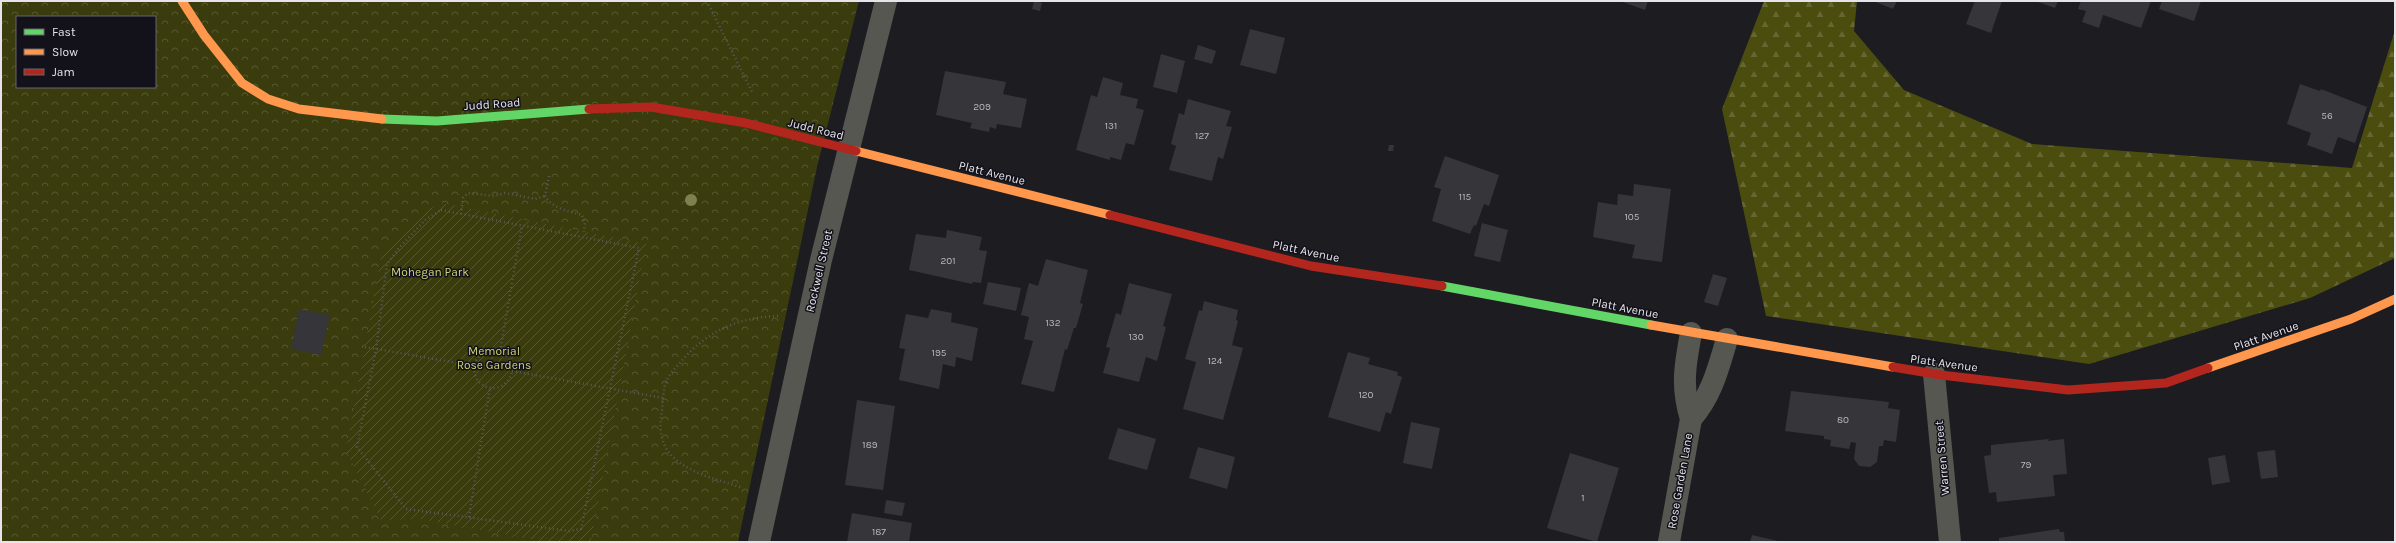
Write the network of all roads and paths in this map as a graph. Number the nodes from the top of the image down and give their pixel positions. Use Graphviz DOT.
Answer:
graph roads {
  1 [pos="182,1"];
  2 [pos="706,1"];
  3 [pos="886,1"];
  4 [pos="770,129"];
  5 [pos="848,149"];
  6 [pos="549,176"];
  7 [pos="545,196"];
  8 [pos="461,214"];
  9 [pos="522,226"];
  10 [pos="584,232"];
  11 [pos="2395,299"];
  12 [pos="808,320"];
  13 [pos="1691,332"];
  14 [pos="1727,339"];
  15 [pos="365,347"];
  16 [pos="376,349"];
  17 [pos="500,351"];
  18 [pos="475,366"];
  19 [pos="512,371"];
  20 [pos="1934,374"];
  21 [pos="490,388"];
  22 [pos="611,389"];
  23 [pos="663,398"];
  24 [pos="1691,419"];
  25 [pos="768,496"];
  26 [pos="469,518"];
  27 [pos="759,542"];
  28 [pos="1669,542"];
  29 [pos="1950,542"];
  1 -- 4 [label="street, Judd Road"];
  2 -- 4 [label="path"];
  3 -- 5 [label="street, Rockwell Street"];
  4 -- 5 [label="street, Judd Road"];
  5 -- 12 [label="street, Rockwell Street"];
  5 -- 13 [label="street, Platt Avenue"];
  6 -- 7 [label="path"];
  7 -- 8 [label="path"];
  7 -- 10 [label="path"];
  8 -- 9 [label="path"];
  8 -- 16 [label="path"];
  9 -- 17 [label="path"];
  9 -- 22 [label="path"];
  11 -- 20 [label="street, Platt Avenue"];
  12 -- 23 [label="path"];
  12 -- 25 [label="street, Rockwell Street"];
  13 -- 14 [label="street, Platt Avenue"];
  13 -- 24 [label="street, Rose Garden Lane"];
  14 -- 20 [label="street, Platt Avenue"];
  14 -- 24 [label="street, Rose Garden Lane"];
  15 -- 16 [label="path"];
  16 -- 18 [label="path"];
  16 -- 26 [label="path"];
  17 -- 18 [label="path"];
  17 -- 19 [label="path"];
  18 -- 21 [label="path"];
  19 -- 21 [label="path"];
  19 -- 22 [label="path"];
  20 -- 29 [label="street, Warren Street"];
  21 -- 26 [label="path"];
  22 -- 23 [label="path"];
  22 -- 26 [label="path"];
  23 -- 25 [label="path"];
  24 -- 28 [label="street, Rose Garden Lane"];
  25 -- 27 [label="street, Rockwell Street"];
}
